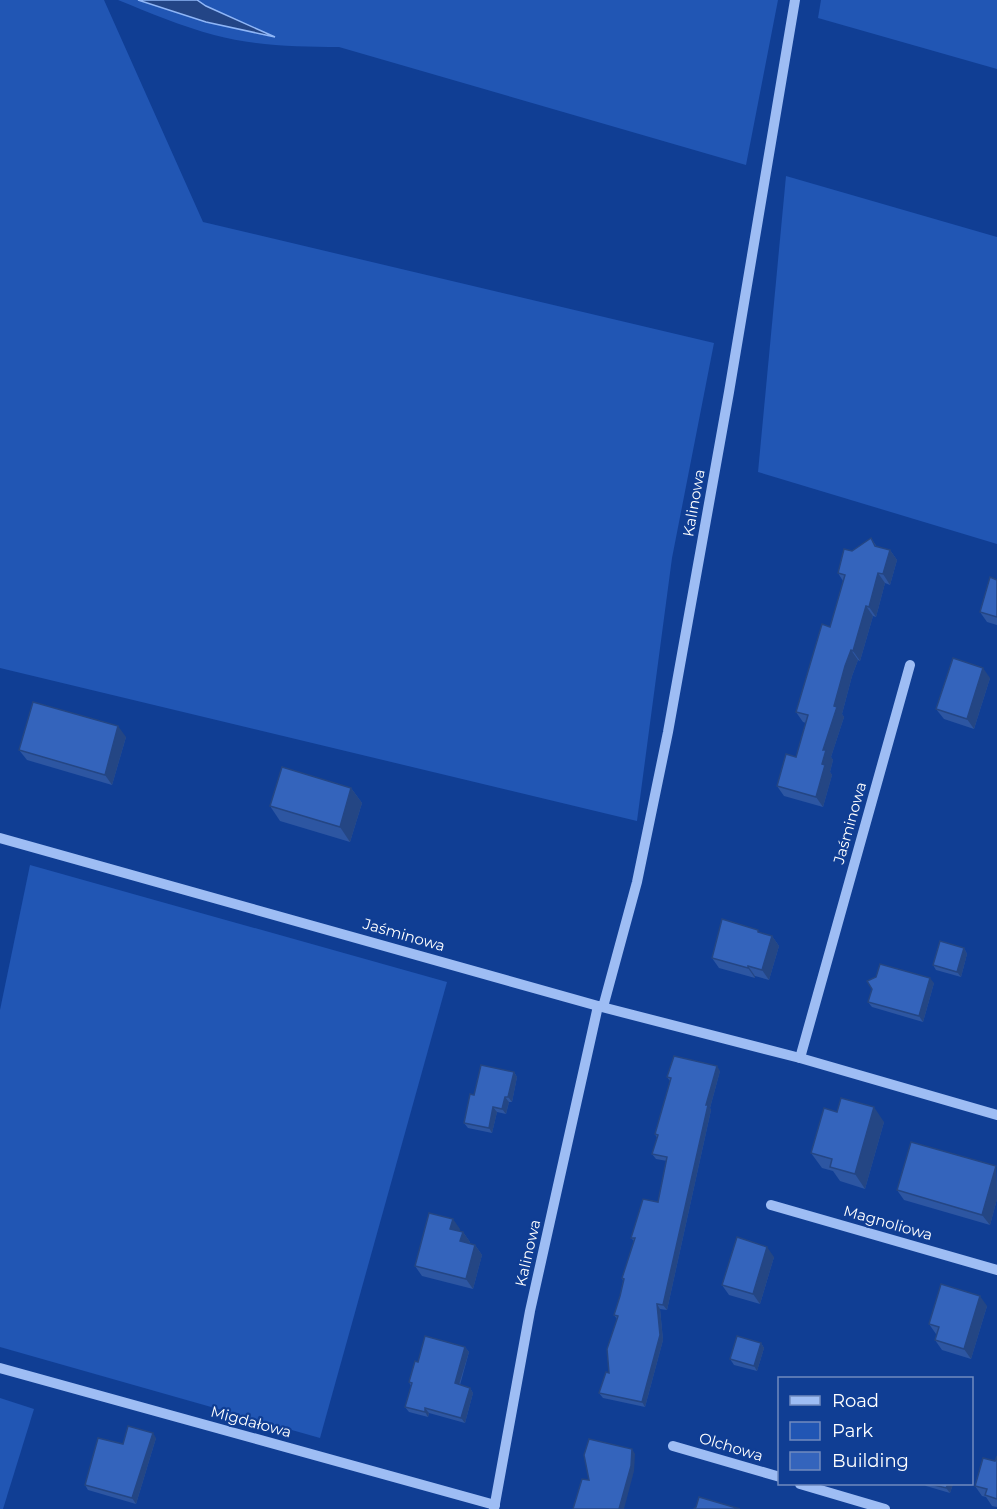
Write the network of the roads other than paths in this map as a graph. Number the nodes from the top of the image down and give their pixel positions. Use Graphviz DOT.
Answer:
graph roads {
  1 [pos="795,0"];
  2 [pos="910,664"];
  3 [pos="0,838"];
  4 [pos="601,1006"];
  5 [pos="800,1058"];
  6 [pos="997,1115"];
  7 [pos="771,1204"];
  8 [pos="997,1270"];
  9 [pos="0,1368"];
  10 [pos="674,1446"];
  11 [pos="778,1477"];
  12 [pos="803,1485"];
  13 [pos="494,1507"];
  14 [pos="885,1509"];
  1 -- 4 [label="street, Kalinowa"];
  2 -- 5 [label="street, Jaśminowa"];
  3 -- 4 [label="street, Jaśminowa"];
  4 -- 5 [label="street, Jaśminowa"];
  4 -- 13 [label="street, Kalinowa"];
  5 -- 6 [label="street, Jaśminowa"];
  7 -- 8 [label="street, Magnoliowa"];
  9 -- 13 [label="street, Migdałowa"];
  10 -- 11 [label="street, Olchowa"];
  12 -- 14 [label="street"];
}
